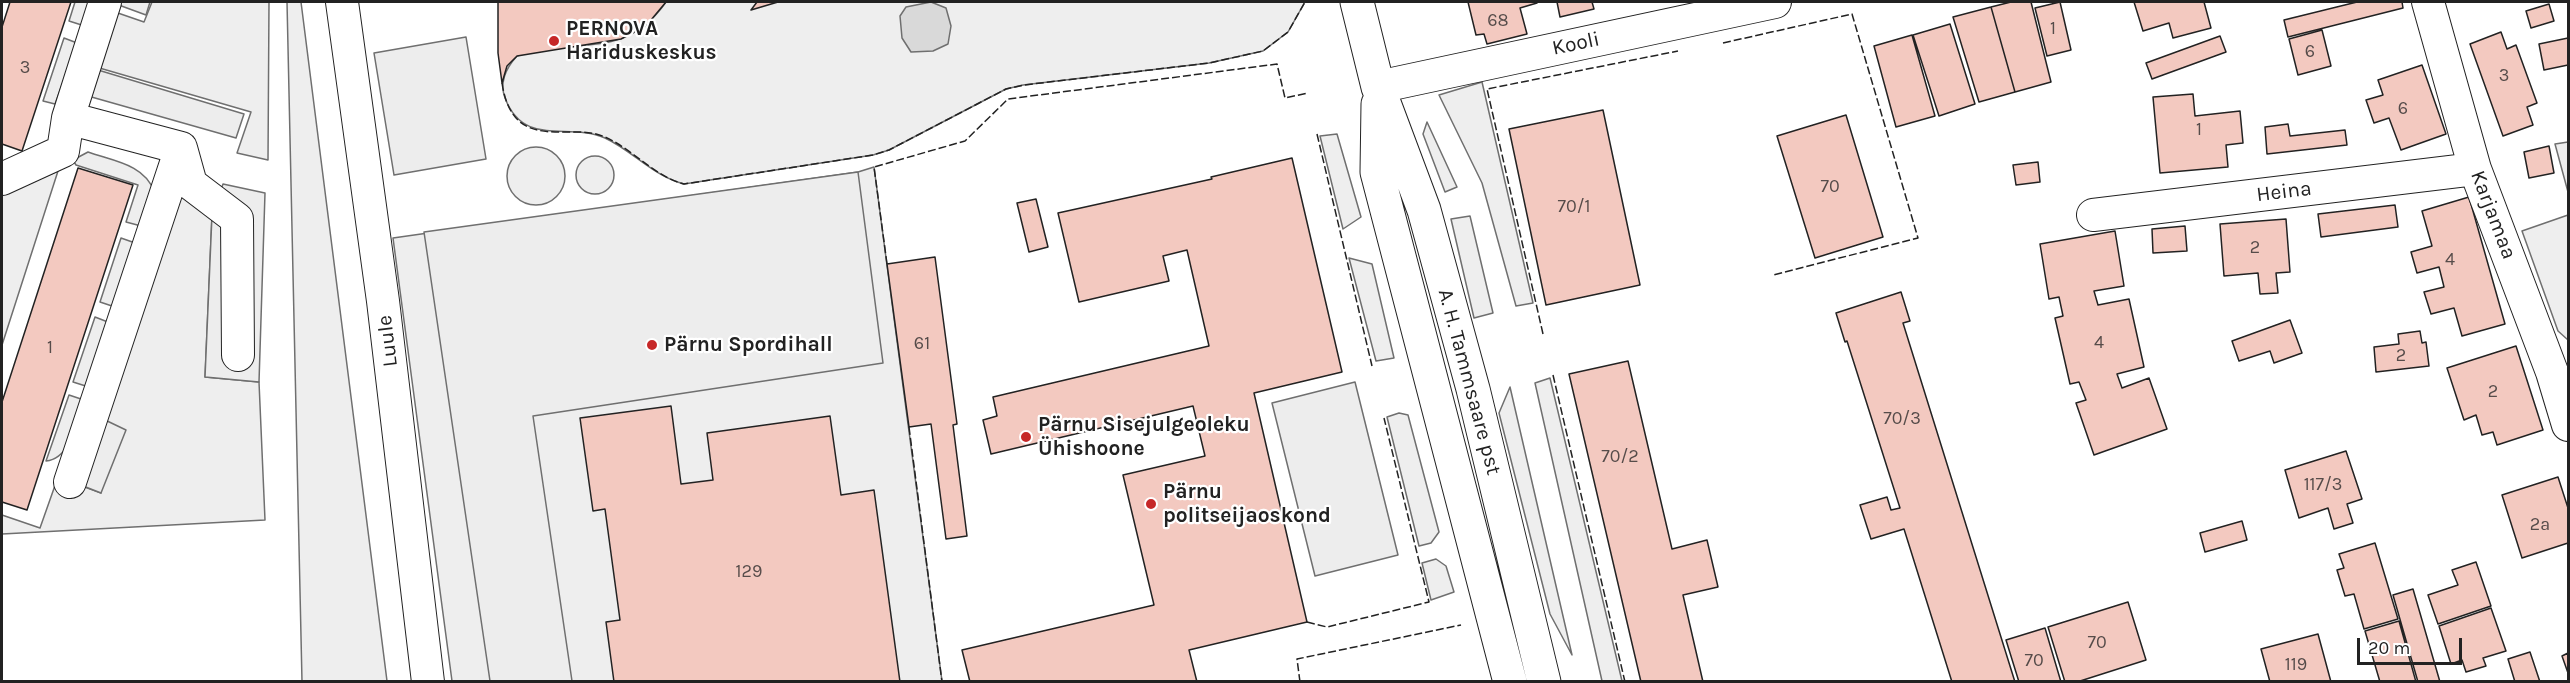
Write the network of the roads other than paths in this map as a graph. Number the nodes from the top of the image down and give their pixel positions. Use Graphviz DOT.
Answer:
graph roads {
  1 [pos="105,2"];
  2 [pos="342,2"];
  3 [pos="1357,2"];
  4 [pos="1775,2"];
  5 [pos="2428,2"];
  6 [pos="1378,87"];
  7 [pos="68,118"];
  8 [pos="181,148"];
  9 [pos="2475,169"];
  10 [pos="2,179"];
  11 [pos="2093,215"];
  12 [pos="238,355"];
  13 [pos="2560,369"];
  14 [pos="2568,426"];
  15 [pos="70,482"];
  16 [pos="428,681"];
  17 [pos="1510,681"];
  18 [pos="1544,681"];
  1 -- 7 [label="street"];
  2 -- 16 [label="street, Luule"];
  3 -- 6 [label="street, A. H. Tammsaare pst"];
  4 -- 6 [label="street, Kooli"];
  5 -- 9 [label="street, Karjamaa"];
  6 -- 17 [label="street, A. H. Tammsaare pst"];
  6 -- 18 [label="street, A. H. Tammsaare pst"];
  7 -- 8 [label="street"];
  7 -- 10 [label="street"];
  8 -- 12 [label="street"];
  8 -- 15 [label="street"];
  9 -- 11 [label="street, Heina"];
  9 -- 13 [label="street, Karjamaa"];
  13 -- 14 [label="street, Karjamaa"];
}
